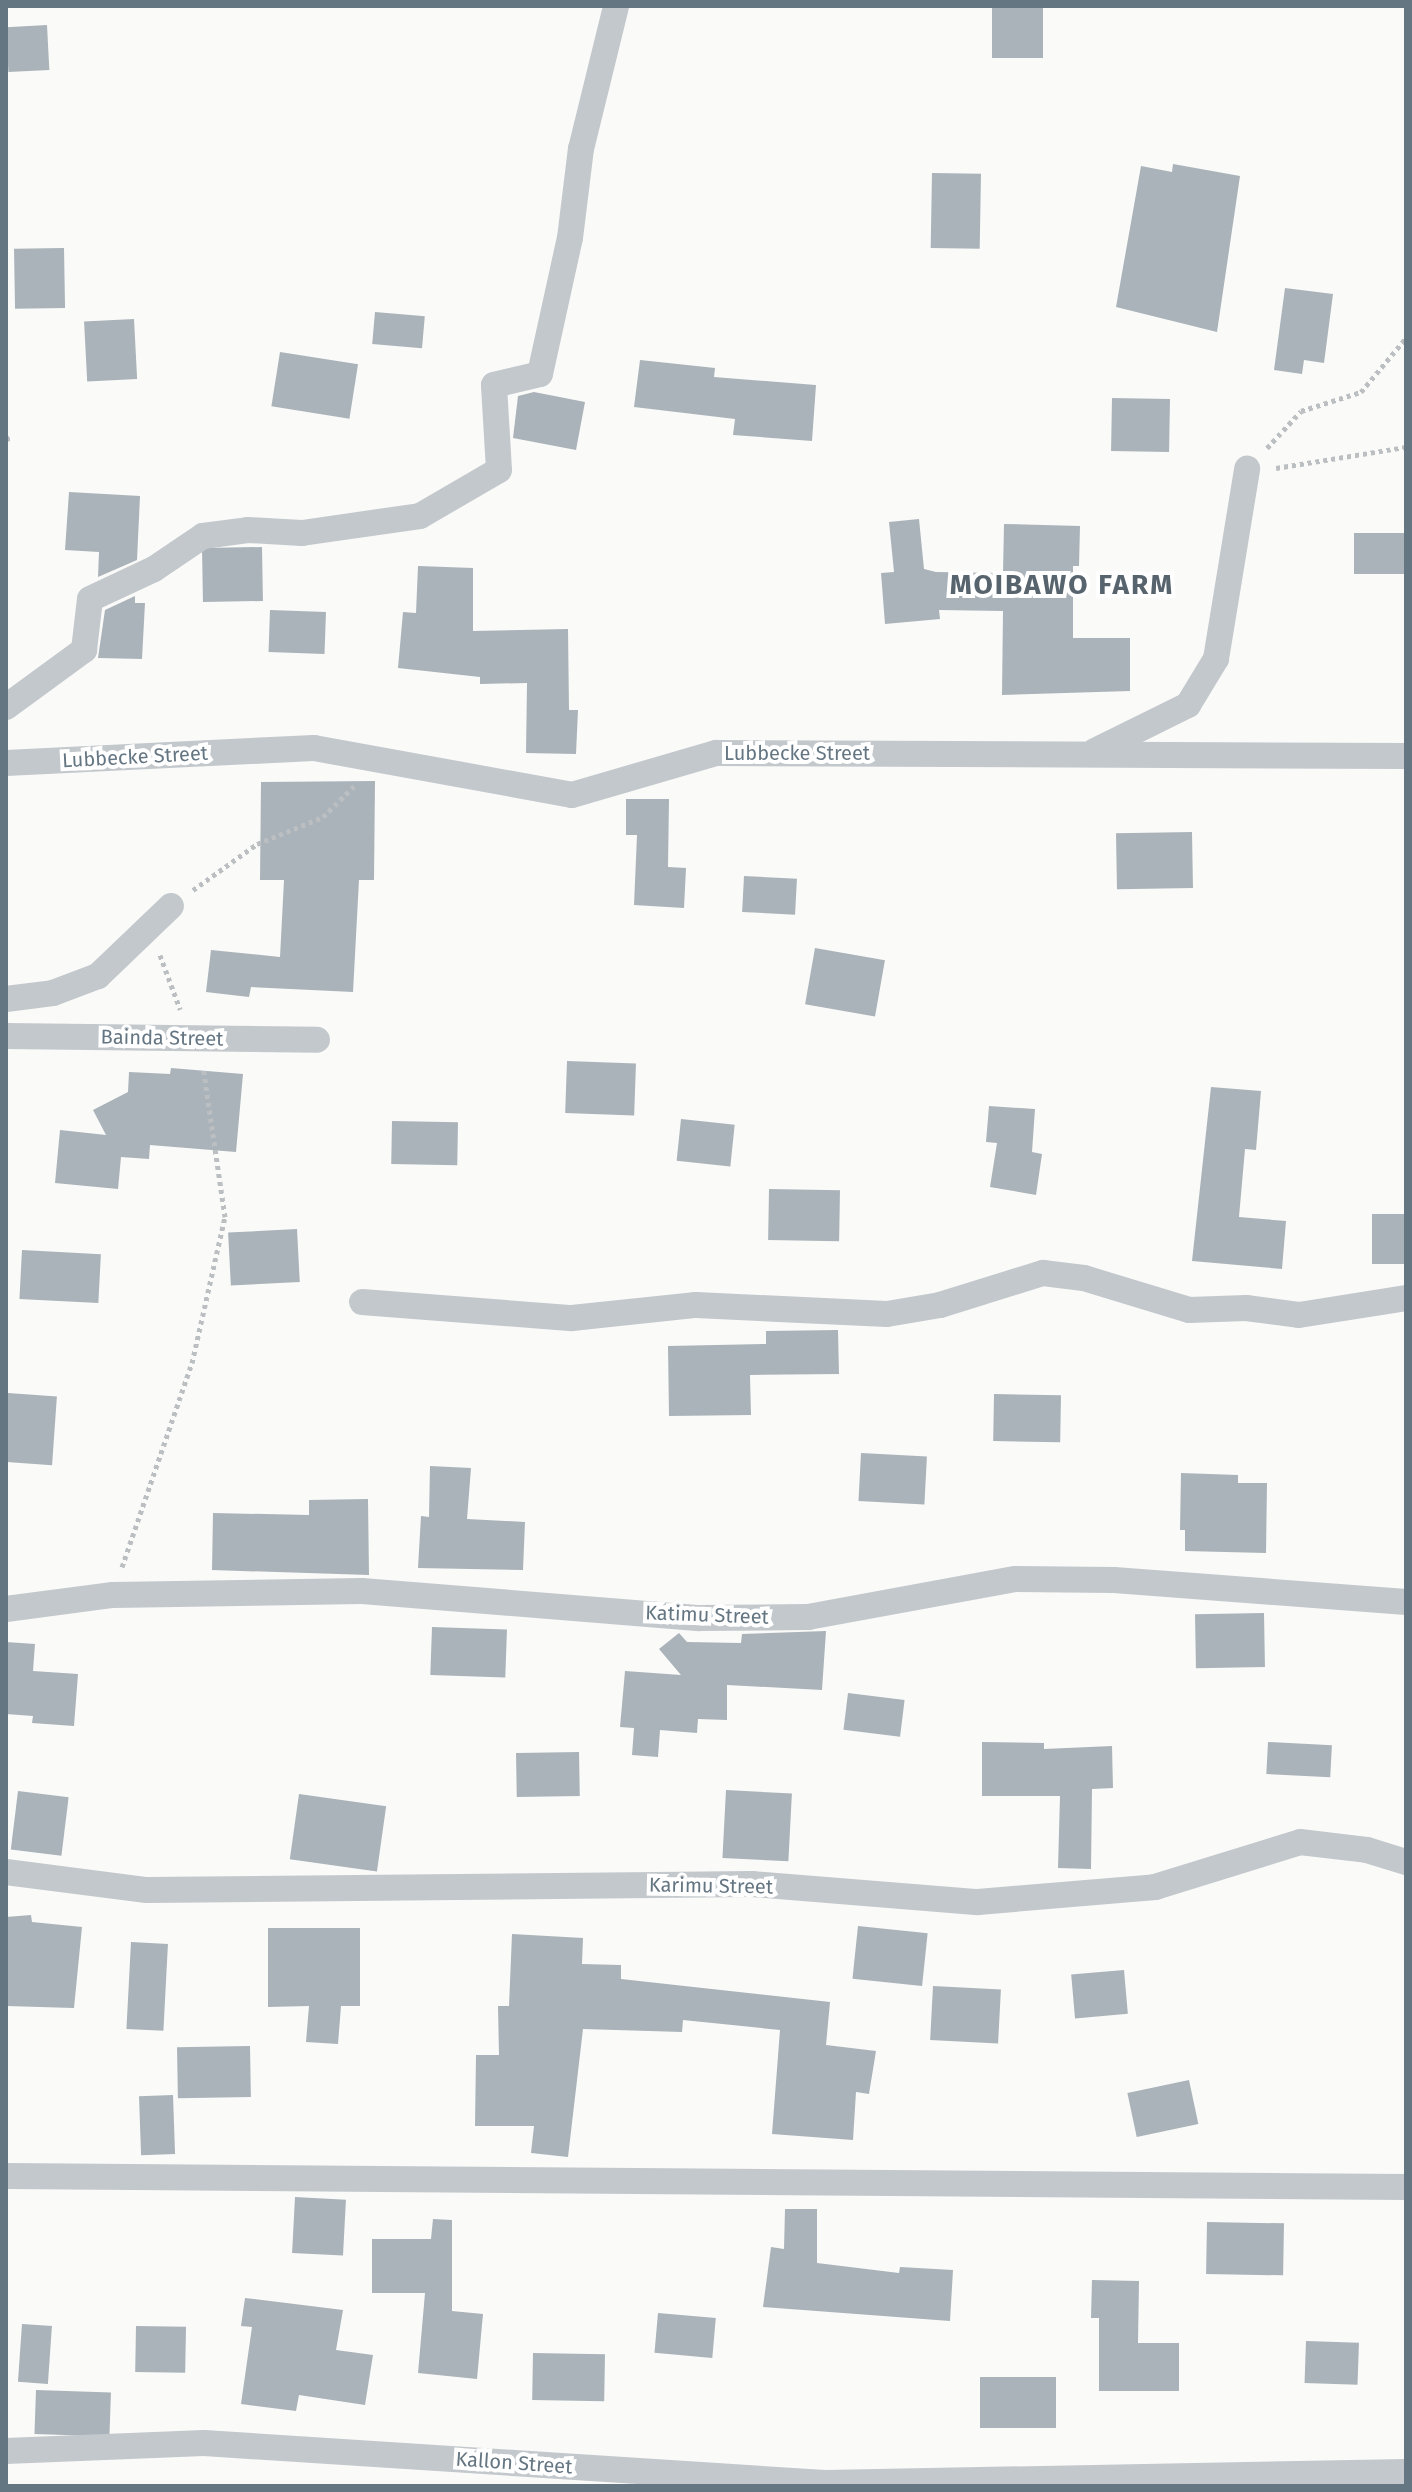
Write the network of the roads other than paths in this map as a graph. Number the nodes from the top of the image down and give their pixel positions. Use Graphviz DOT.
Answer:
graph roads {
  1 [pos="616,6"];
  2 [pos="1247,469"];
  3 [pos="6,707"];
  4 [pos="1089,754"];
  5 [pos="1406,756"];
  6 [pos="6,763"];
  7 [pos="171,906"];
  8 [pos="6,999"];
  9 [pos="6,1036"];
  10 [pos="317,1040"];
  11 [pos="1406,1298"];
  12 [pos="362,1302"];
  13 [pos="1406,1602"];
  14 [pos="6,1609"];
  15 [pos="1406,1862"];
  16 [pos="6,1872"];
  17 [pos="6,2176"];
  18 [pos="1406,2187"];
  19 [pos="6,2451"];
  20 [pos="1406,2472"];
  1 -- 3 [label="street"];
  2 -- 4 [label="street"];
  4 -- 5 [label="street, Lubbecke Street"];
  4 -- 6 [label="street, Lubbecke Street"];
  7 -- 8 [label="street"];
  9 -- 10 [label="street, Bainda Street"];
  11 -- 12 [label="street"];
  13 -- 14 [label="street, Katimu Street"];
  15 -- 16 [label="street, Karimu Street"];
  17 -- 18 [label="street"];
  19 -- 20 [label="street, Kallon Street"];
}
